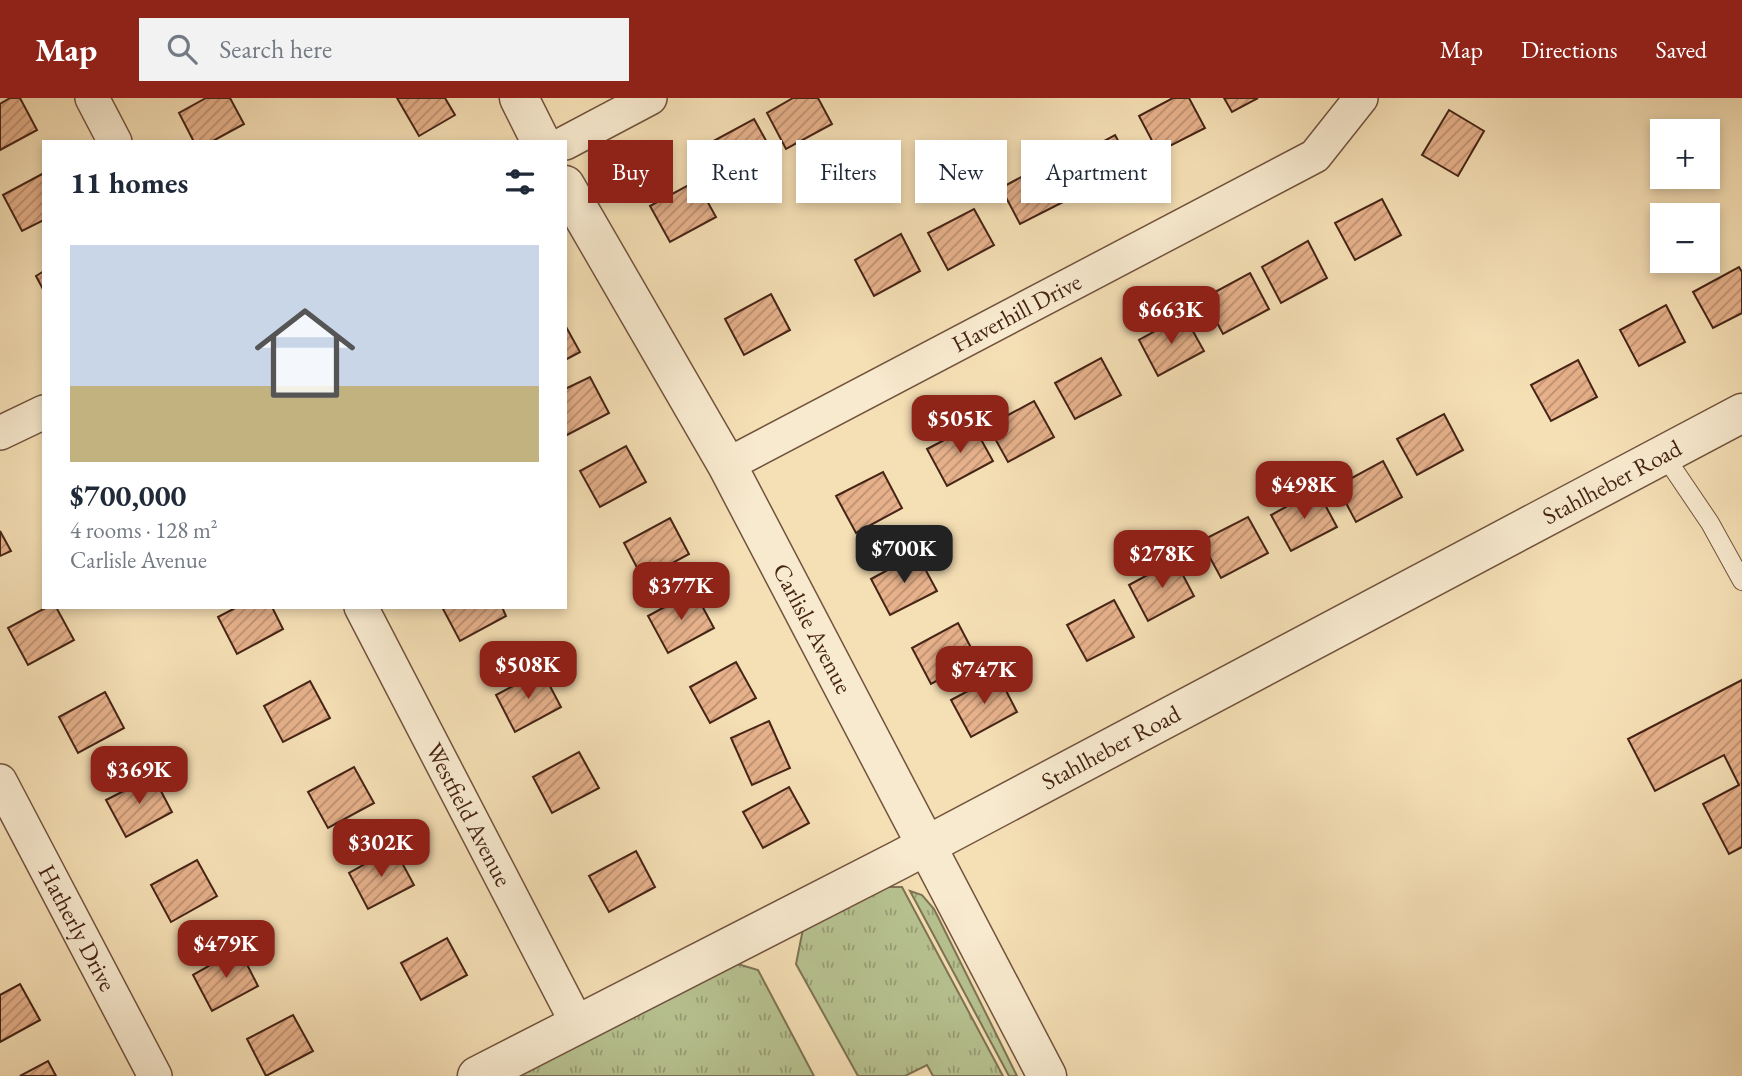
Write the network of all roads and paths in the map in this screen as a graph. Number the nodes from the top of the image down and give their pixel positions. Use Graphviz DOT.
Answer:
graph roads {
  1 [pos="92,98"];
  2 [pos="519,98"];
  3 [pos="650,98"];
  4 [pos="1361,98"];
  5 [pos="114,140"];
  6 [pos="540,140"];
  7 [pos="567,142"];
  8 [pos="567,188"];
  9 [pos="42,413"];
  10 [pos="1742,414"];
  11 [pos="0,433"];
  12 [pos="1664,455"];
  13 [pos="726,464"];
  14 [pos="1742,581"];
  15 [pos="361,609"];
  16 [pos="0,781"];
  17 [pos="926,845"];
  18 [pos="578,1025"];
  19 [pos="155,1076"];
  20 [pos="477,1076"];
  21 [pos="1047,1076"];
  1 -- 5 [label="street"];
  2 -- 6 [label="street"];
  3 -- 7 [label="street"];
  4 -- 13 [label="street, Haverhill Drive"];
  8 -- 13 [label="street, Carlisle Avenue"];
  9 -- 11 [label="street"];
  10 -- 12 [label="street, Stahlheber Road"];
  12 -- 14 [label="lane"];
  12 -- 17 [label="street, Stahlheber Road"];
  13 -- 17 [label="street, Carlisle Avenue"];
  15 -- 18 [label="street, Westfield Avenue"];
  16 -- 19 [label="street, Hatherly Drive"];
  17 -- 18 [label="street, Stahlheber Road"];
  17 -- 21 [label="street, Carlisle Avenue"];
  18 -- 20 [label="street, Stahlheber Road"];
}
